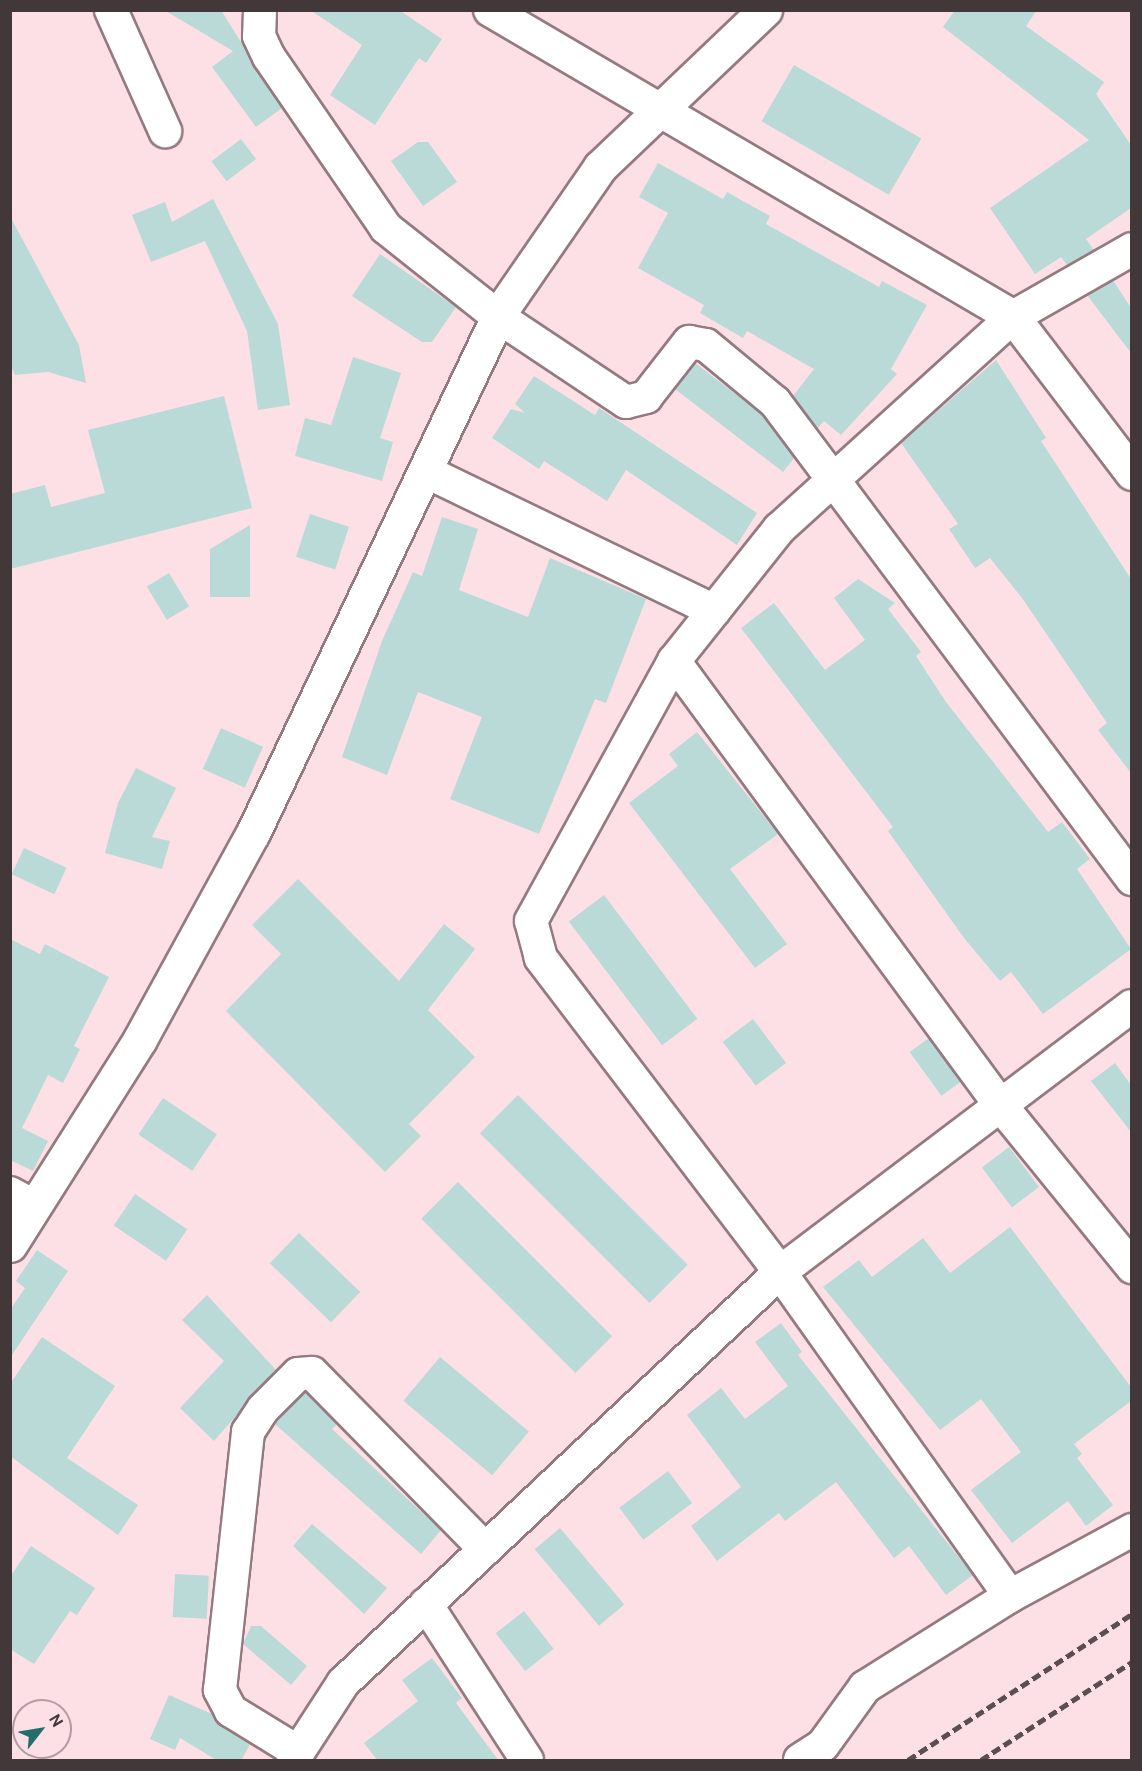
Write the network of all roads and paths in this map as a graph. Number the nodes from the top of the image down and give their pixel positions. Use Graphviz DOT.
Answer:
graph roads {
  1 [pos="111,10"];
  2 [pos="260,10"];
  3 [pos="490,10"];
  4 [pos="765,10"];
  5 [pos="657,108"];
  6 [pos="165,131"];
  7 [pos="1131,249"];
  8 [pos="497,316"];
  9 [pos="1013,317"];
  10 [pos="425,471"];
  11 [pos="1131,473"];
  12 [pos="834,479"];
  13 [pos="714,611"];
  14 [pos="674,661"];
  15 [pos="1131,879"];
  16 [pos="1131,1006"];
  17 [pos="998,1102"];
  18 [pos="22,1199"];
  19 [pos="10,1245"];
  20 [pos="1131,1267"];
  21 [pos="780,1272"];
  22 [pos="1131,1530"];
  23 [pos="485,1549"];
  24 [pos="1010,1596"];
  25 [pos="426,1604"];
  26 [pos="296,1756"];
  27 [pos="527,1761"];
  28 [pos="800,1761"];
  1 -- 6 [label="street"];
  2 -- 8 [label="street"];
  3 -- 5 [label="street"];
  4 -- 5 [label="street"];
  5 -- 8 [label="street"];
  5 -- 9 [label="street"];
  7 -- 9 [label="street"];
  8 -- 10 [label="street"];
  8 -- 12 [label="street"];
  9 -- 11 [label="street"];
  9 -- 12 [label="street"];
  10 -- 13 [label="street"];
  10 -- 18 [label="street"];
  12 -- 13 [label="street"];
  12 -- 15 [label="street"];
  13 -- 14 [label="street"];
  14 -- 17 [label="street"];
  14 -- 21 [label="street"];
  16 -- 17 [label="street"];
  17 -- 20 [label="street"];
  17 -- 21 [label="street"];
  18 -- 19 [label="street"];
  21 -- 23 [label="street"];
  21 -- 24 [label="street"];
  22 -- 24 [label="street"];
  23 -- 25 [label="street"];
  23 -- 26 [label="street"];
  24 -- 28 [label="street"];
  25 -- 26 [label="street"];
  25 -- 27 [label="street"];
}
